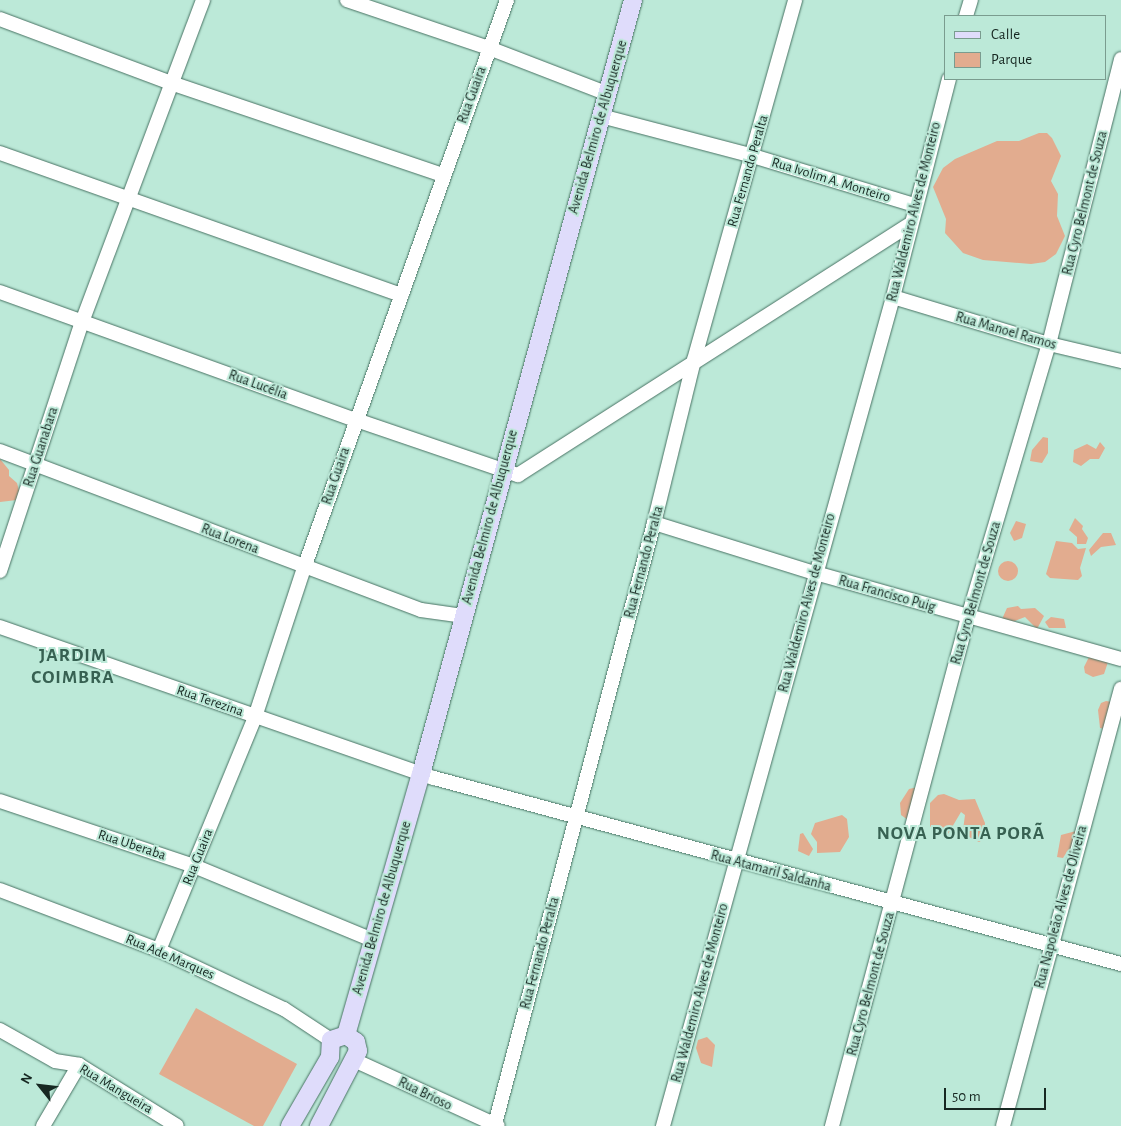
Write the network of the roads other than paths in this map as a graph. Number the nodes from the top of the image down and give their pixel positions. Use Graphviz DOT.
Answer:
graph roads {
  1 [pos="203,0"];
  2 [pos="347,0"];
  3 [pos="507,0"];
  4 [pos="633,0"];
  5 [pos="795,0"];
  6 [pos="971,0"];
  7 [pos="966,15"];
  8 [pos="0,19"];
  9 [pos="489,48"];
  10 [pos="1121,60"];
  11 [pos="949,80"];
  12 [pos="174,84"];
  13 [pos="608,94"];
  14 [pos="601,116"];
  15 [pos="0,153"];
  16 [pos="753,156"];
  17 [pos="443,174"];
  18 [pos="130,199"];
  19 [pos="914,205"];
  20 [pos="909,225"];
  21 [pos="0,292"];
  22 [pos="402,295"];
  23 [pos="893,297"];
  24 [pos="82,322"];
  25 [pos="1049,344"];
  26 [pos="694,360"];
  27 [pos="1121,362"];
  28 [pos="356,420"];
  29 [pos="0,451"];
  30 [pos="36,464"];
  31 [pos="510,473"];
  32 [pos="654,523"];
  33 [pos="304,568"];
  34 [pos="0,571"];
  35 [pos="815,573"];
  36 [pos="463,616"];
  37 [pos="968,617"];
  38 [pos="0,627"];
  39 [pos="1121,659"];
  40 [pos="1121,689"];
  41 [pos="255,717"];
  42 [pos="421,774"];
  43 [pos="0,801"];
  44 [pos="577,817"];
  45 [pos="736,861"];
  46 [pos="194,866"];
  47 [pos="0,890"];
  48 [pos="892,904"];
  49 [pos="373,940"];
  50 [pos="1050,947"];
  51 [pos="159,950"];
  52 [pos="1121,964"];
  53 [pos="0,1030"];
  54 [pos="336,1044"];
  55 [pos="354,1060"];
  56 [pos="79,1065"];
  57 [pos="474,1122"];
  58 [pos="173,1125"];
  59 [pos="496,1125"];
  60 [pos="43,1126"];
  61 [pos="290,1126"];
  62 [pos="319,1126"];
  63 [pos="663,1126"];
  64 [pos="832,1126"];
  65 [pos="1003,1126"];
  1 -- 12 [label="street, Rua Guanabara"];
  2 -- 9 [label="street"];
  3 -- 9 [label="street, Rua Guaira"];
  4 -- 13 [label="main road, Avenida Belmiro de Albuquerque"];
  5 -- 16 [label="street, Rua Fernando Peralta"];
  6 -- 7 [label="street"];
  8 -- 12 [label="street"];
  9 -- 13 [label="street"];
  9 -- 17 [label="street, Rua Guaira"];
  10 -- 25 [label="street, Rua Cyro Belmont de Souza"];
  11 -- 19 [label="street, Rua Waldemiro Alves de Monteiro"];
  12 -- 17 [label="street"];
  12 -- 18 [label="street, Rua Guanabara"];
  13 -- 14 [label="main road, Avenida Belmiro de Albuquerque"];
  14 -- 16 [label="street, Rua Ivolim A. Monteiro"];
  14 -- 31 [label="main road, Avenida Belmiro de Albuquerque"];
  15 -- 18 [label="street"];
  16 -- 19 [label="street, Rua Ivolim A. Monteiro"];
  16 -- 26 [label="street, Rua Fernando Peralta"];
  17 -- 22 [label="street, Rua Guaira"];
  18 -- 22 [label="street"];
  18 -- 24 [label="street, Rua Guanabara"];
  19 -- 20 [label="street, Rua Waldemiro Alves de Monteiro"];
  20 -- 23 [label="street, Rua Waldemiro Alves de Monteiro"];
  20 -- 26 [label="street"];
  21 -- 24 [label="street, Rua Lucélia"];
  22 -- 28 [label="street, Rua Guaira"];
  23 -- 25 [label="street, Rua Manoel Ramos"];
  23 -- 35 [label="street, Rua Waldemiro Alves de Monteiro"];
  24 -- 28 [label="street, Rua Lucélia"];
  24 -- 30 [label="street, Rua Guanabara"];
  25 -- 27 [label="street, Rua Manoel Ramos"];
  25 -- 37 [label="street, Rua Cyro Belmont de Souza"];
  26 -- 31 [label="street"];
  26 -- 32 [label="street, Rua Fernando Peralta"];
  28 -- 31 [label="street, Rua Lucélia"];
  28 -- 33 [label="street, Rua Guaira"];
  29 -- 30 [label="street, Rua Lorena"];
  30 -- 33 [label="street, Rua Lorena"];
  30 -- 34 [label="street, Rua Guanabara"];
  31 -- 36 [label="main road, Avenida Belmiro de Albuquerque"];
  32 -- 35 [label="street, Rua Francisco Puig"];
  32 -- 44 [label="street, Rua Fernando Peralta"];
  33 -- 36 [label="street, Rua Lorena"];
  33 -- 41 [label="street, Rua Guaira"];
  35 -- 37 [label="street, Rua Francisco Puig"];
  35 -- 45 [label="street, Rua Waldemiro Alves de Monteiro"];
  36 -- 42 [label="main road, Avenida Belmiro de Albuquerque"];
  37 -- 39 [label="street, Rua Francisco Puig"];
  37 -- 48 [label="street, Rua Cyro Belmont de Souza"];
  38 -- 41 [label="street, Rua Terezina"];
  40 -- 50 [label="street, Rua Napoleão Alves de Oliveira"];
  41 -- 42 [label="street, Rua Terezina"];
  41 -- 46 [label="street, Rua Guaira"];
  42 -- 44 [label="street, Rua Atamaril Saldanha"];
  42 -- 49 [label="main road, Avenida Belmiro de Albuquerque"];
  43 -- 46 [label="street, Rua Uberaba"];
  44 -- 45 [label="street, Rua Atamaril Saldanha"];
  44 -- 59 [label="street, Rua Fernando Peralta"];
  45 -- 48 [label="street, Rua Atamaril Saldanha"];
  45 -- 63 [label="street, Rua Waldemiro Alves de Monteiro"];
  46 -- 49 [label="street, Rua Uberaba"];
  46 -- 51 [label="street, Rua Guaira"];
  47 -- 51 [label="street, Rua Ade Marques"];
  48 -- 50 [label="street, Rua Atamaril Saldanha"];
  48 -- 64 [label="street, Rua Cyro Belmont de Souza"];
  49 -- 54 [label="main road, Avenida Belmiro de Albuquerque"];
  50 -- 52 [label="street, Rua Atamaril Saldanha"];
  50 -- 65 [label="street, Rua Napoleão Alves de Oliveira"];
  51 -- 54 [label="street, Rua Ade Marques"];
  53 -- 56 [label="street, Rua Mangueira"];
  54 -- 55 [label="main road"];
  54 -- 55 [label="main road"];
  54 -- 61 [label="main road, Avenida Belmiro de Albuquerque"];
  55 -- 57 [label="street, Rua Brioso"];
  55 -- 62 [label="main road"];
  56 -- 58 [label="street, Rua Mangueira"];
  56 -- 60 [label="street"];
  57 -- 59 [label="street, Rua Brioso"];
}
